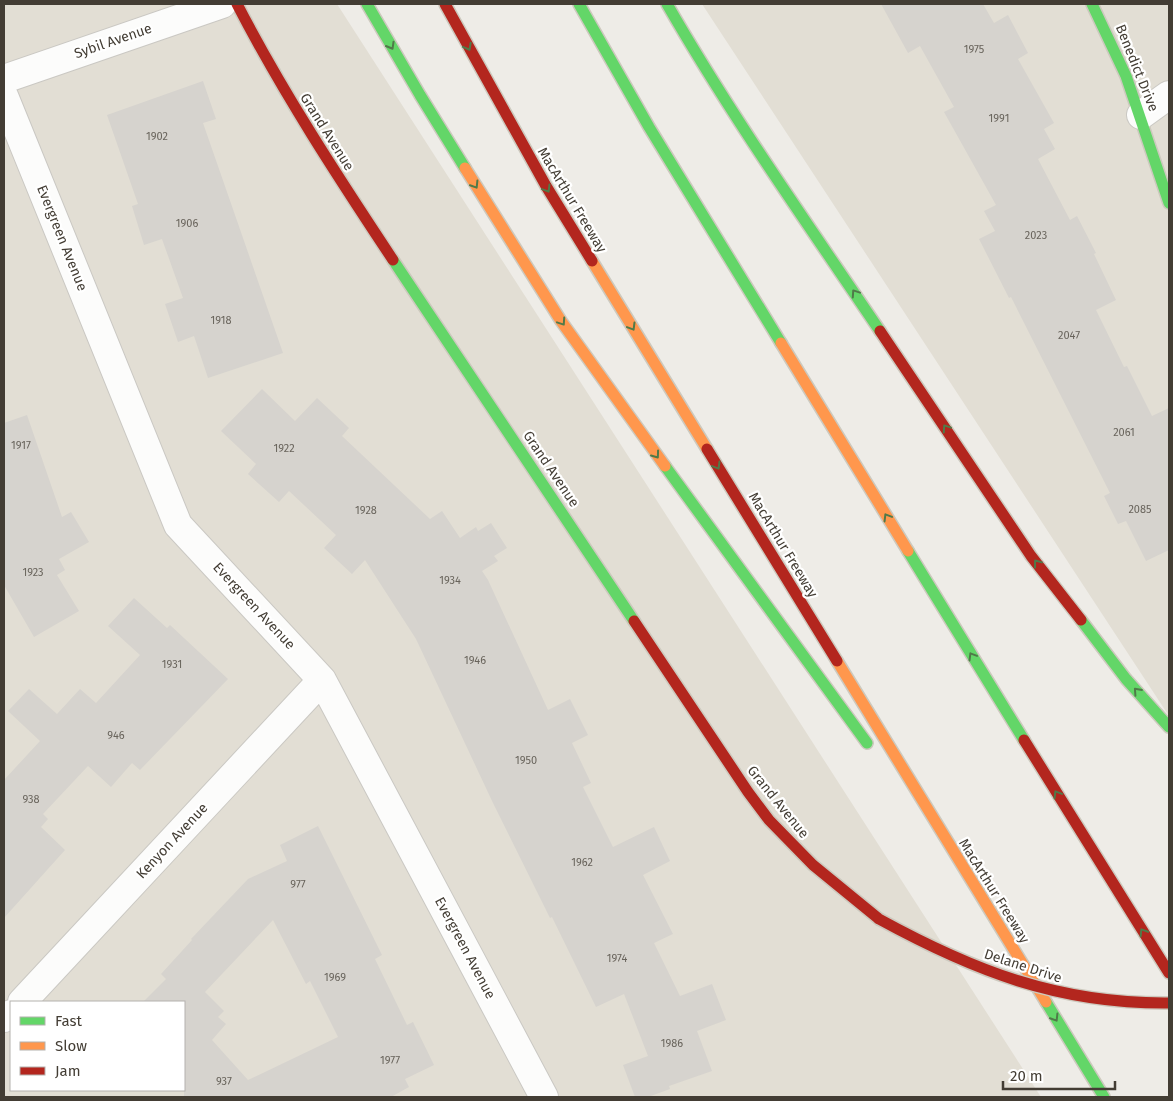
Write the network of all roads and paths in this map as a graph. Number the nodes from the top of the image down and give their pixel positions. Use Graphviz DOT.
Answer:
graph roads {
  1 [pos="222,4"];
  2 [pos="238,4"];
  3 [pos="366,4"];
  4 [pos="445,4"];
  5 [pos="579,4"];
  6 [pos="667,4"];
  7 [pos="1092,4"];
  8 [pos="4,79"];
  9 [pos="1169,95"];
  10 [pos="4,96"];
  11 [pos="1141,115"];
  12 [pos="1169,203"];
  13 [pos="322,680"];
  14 [pos="1169,727"];
  15 [pos="872,750"];
  16 [pos="907,798"];
  17 [pos="983,902"];
  18 [pos="878,919"];
  19 [pos="1169,973"];
  20 [pos="23,1001"];
  21 [pos="1169,1003"];
  22 [pos="544,1097"];
  23 [pos="1104,1097"];
  1 -- 8 [label="street, Sybil Avenue"];
  2 -- 18 [label="main road, Grand Avenue"];
  3 -- 15 [label="main road, one-way"];
  4 -- 17 [label="main road, MacArthur Freeway, one-way"];
  19 -- 5 [label="main road, one-way"];
  14 -- 6 [label="main road, one-way"];
  7 -- 11 [label="main road, Benedict Drive"];
  9 -- 11 [label="street"];
  10 -- 13 [label="street, Evergreen Avenue"];
  11 -- 12 [label="main road, Benedict Drive"];
  13 -- 20 [label="street, Kenyon Avenue"];
  13 -- 22 [label="street, Evergreen Avenue"];
  16 -- 17 [label="main road"];
  17 -- 23 [label="main road, MacArthur Freeway, one-way"];
  18 -- 21 [label="main road, Delane Drive, bridge"];
}
